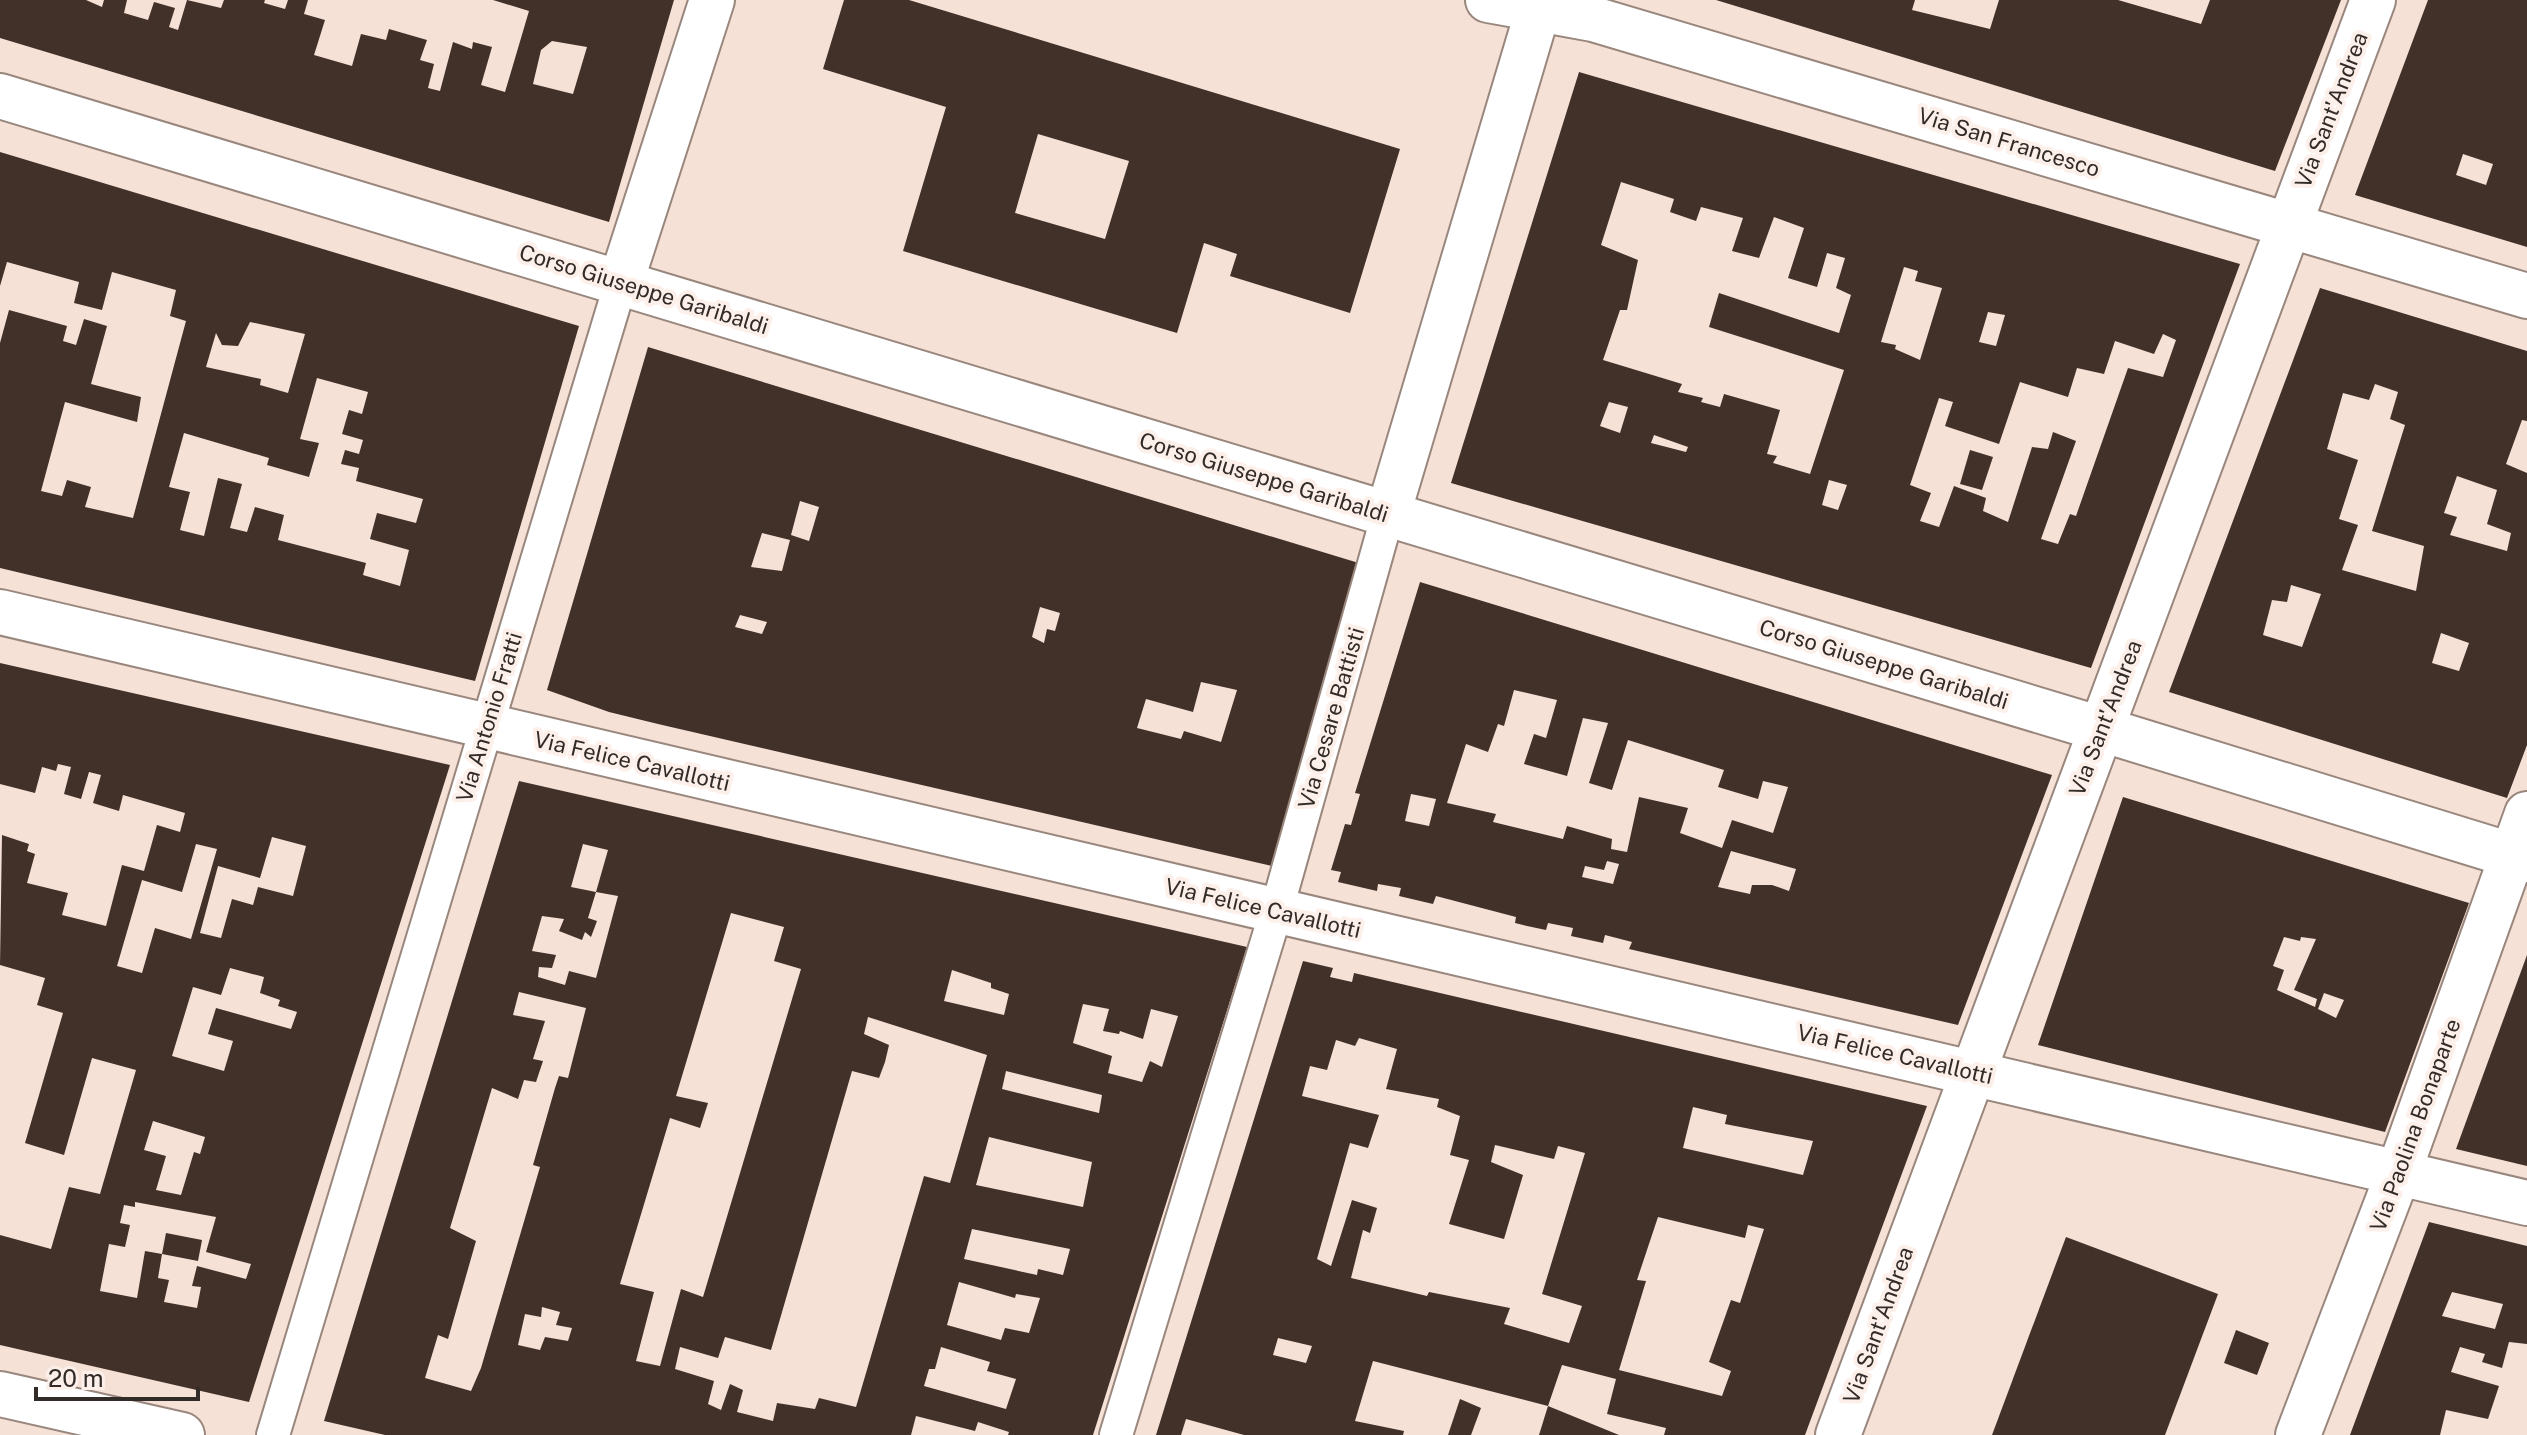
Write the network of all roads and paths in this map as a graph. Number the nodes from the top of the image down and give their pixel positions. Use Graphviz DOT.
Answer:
graph roads {
  1 [pos="712,0"];
  2 [pos="1488,0"];
  3 [pos="2373,0"];
  4 [pos="1540,3"];
  5 [pos="0,96"];
  6 [pos="2287,225"];
  7 [pos="621,282"];
  8 [pos="2527,296"];
  9 [pos="1388,514"];
  10 [pos="0,612"];
  11 [pos="486,727"];
  12 [pos="2101,729"];
  13 [pos="2527,814"];
  14 [pos="2519,858"];
  15 [pos="1276,912"];
  16 [pos="1972,1072"];
  17 [pos="2398,1174"];
  18 [pos="2527,1203"];
  19 [pos="0,1394"];
  20 [pos="182,1435"];
  21 [pos="273,1435"];
  22 [pos="1116,1435"];
  23 [pos="1838,1435"];
  24 [pos="2298,1435"];
  1 -- 7 [label="street, Via Antonio Fratti"];
  2 -- 4 [label="street, Via San Francesco"];
  3 -- 6 [label="street, Via Sant'Andrea"];
  4 -- 6 [label="street, Via San Francesco"];
  4 -- 9 [label="street, Via Cesare Battisti"];
  5 -- 7 [label="street, Corso Giuseppe Garibaldi"];
  6 -- 8 [label="street, Via San Francesco"];
  6 -- 12 [label="street, Via Sant'Andrea"];
  7 -- 9 [label="street, Corso Giuseppe Garibaldi"];
  7 -- 11 [label="street, Via Antonio Fratti"];
  9 -- 12 [label="street, Corso Giuseppe Garibaldi"];
  9 -- 15 [label="street, Via Cesare Battisti"];
  10 -- 11 [label="street, Via Felice Cavallotti"];
  11 -- 15 [label="street, Via Felice Cavallotti"];
  11 -- 21 [label="street, Via Antonio Fratti"];
  12 -- 14 [label="street, Corso Giuseppe Garibaldi"];
  12 -- 16 [label="street, Via Sant'Andrea"];
  13 -- 14 [label="street, Via Paolina Bonaparte"];
  14 -- 17 [label="street, Via Paolina Bonaparte"];
  15 -- 16 [label="street, Via Felice Cavallotti"];
  15 -- 22 [label="street, Via Cesare Battisti"];
  16 -- 17 [label="street, Via Felice Cavallotti"];
  16 -- 23 [label="street, Via Sant'Andrea"];
  17 -- 18 [label="street, Via Felice Cavallotti"];
  17 -- 24 [label="street, Via Paolina Bonaparte"];
  19 -- 20 [label="street"];
}
